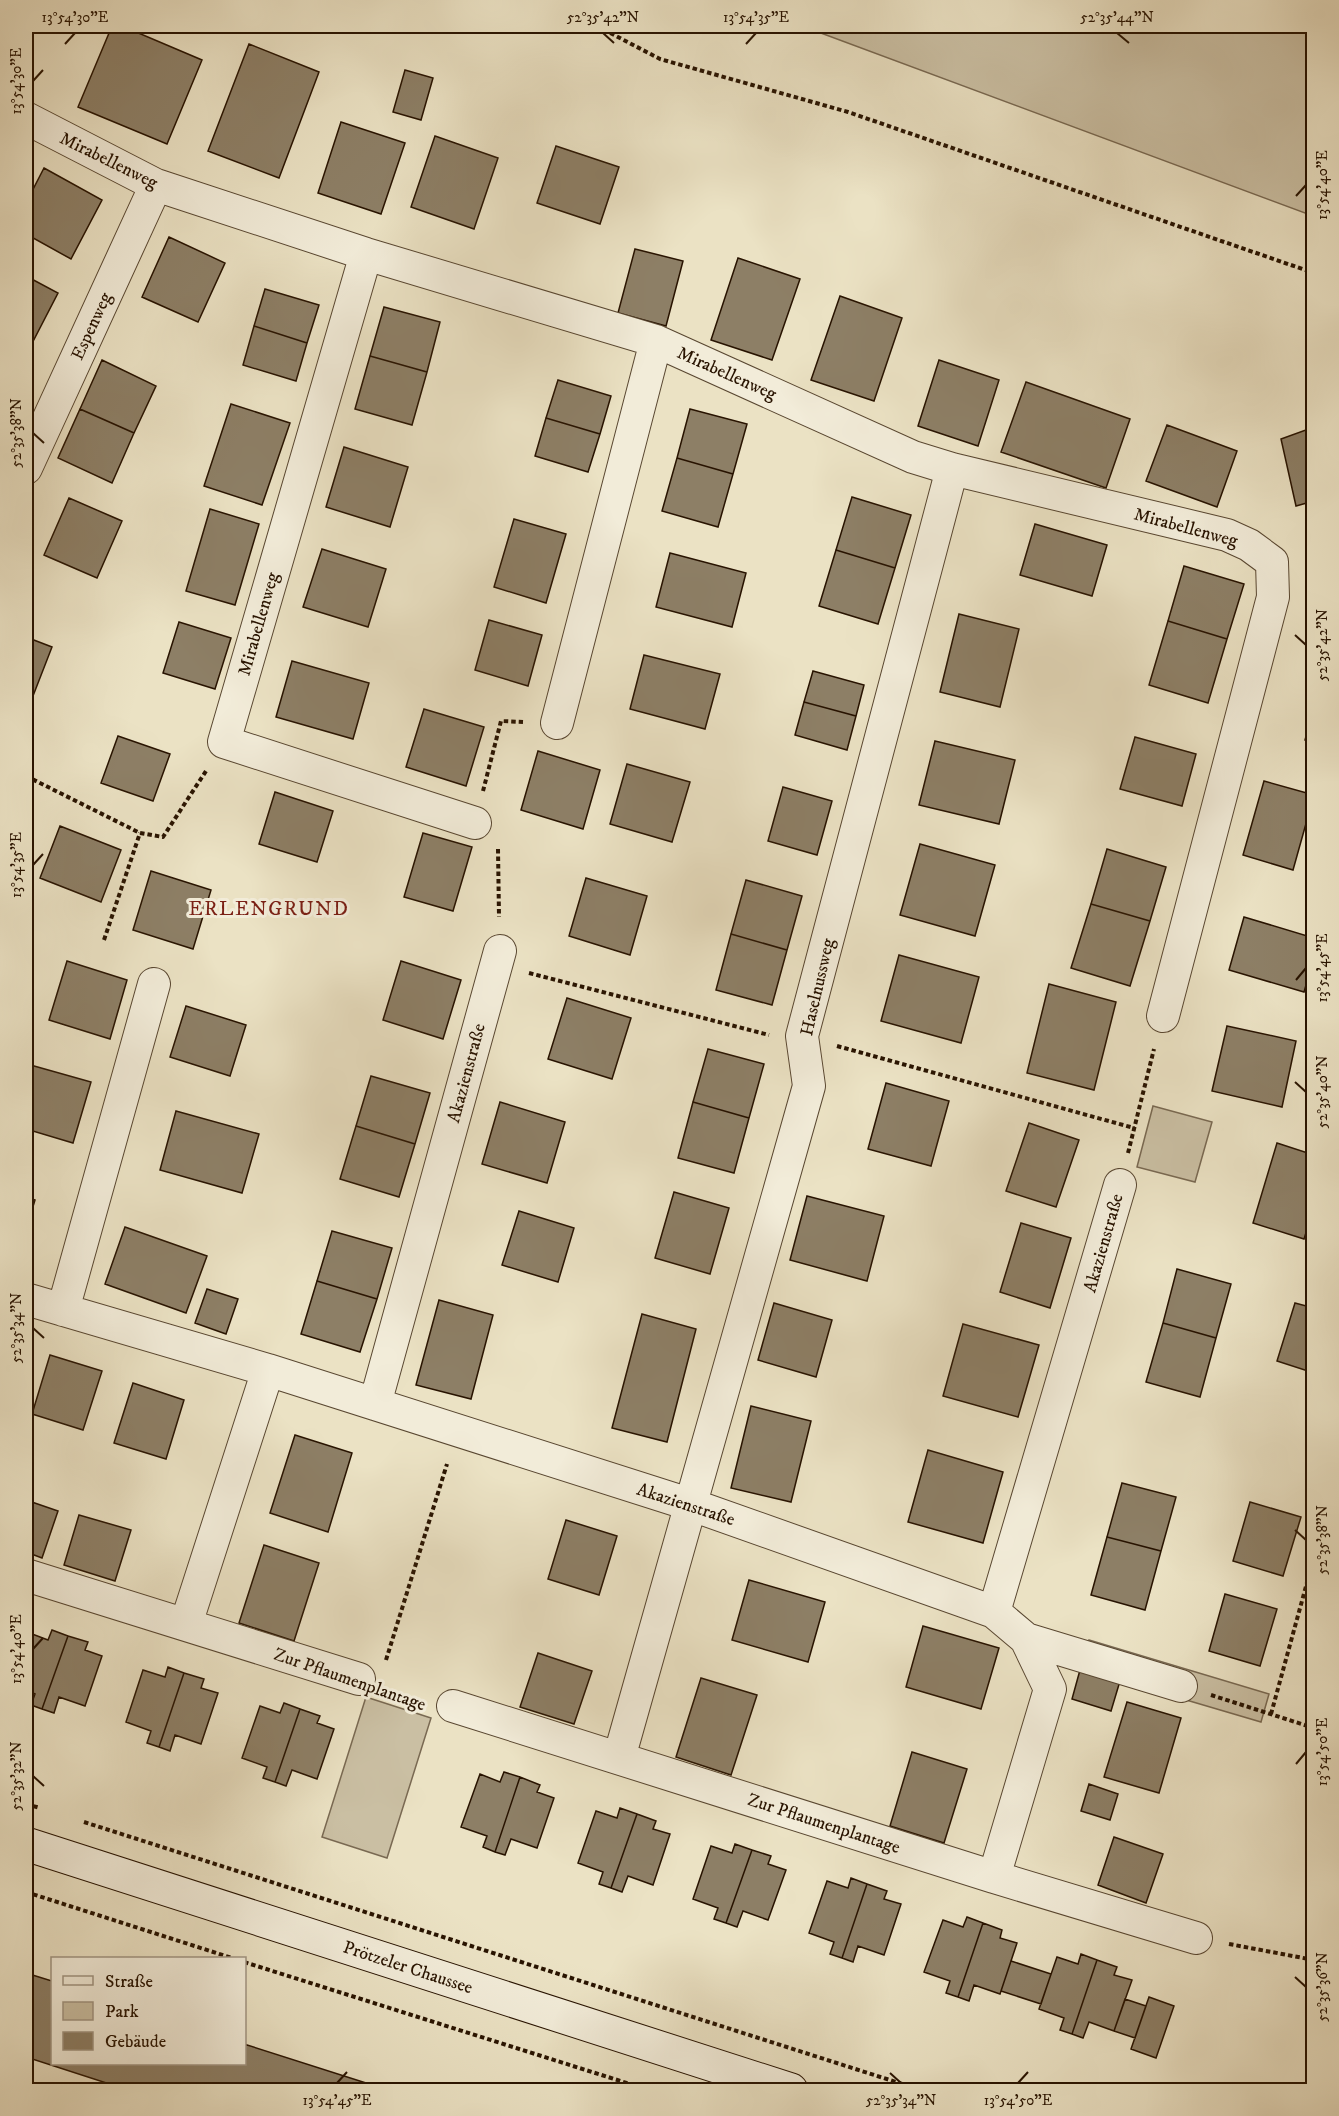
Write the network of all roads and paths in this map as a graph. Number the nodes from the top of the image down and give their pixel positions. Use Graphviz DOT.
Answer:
graph roads {
  1 [pos="597,26"];
  2 [pos="26,118"];
  3 [pos="156,184"];
  4 [pos="366,254"];
  5 [pos="1314,273"];
  6 [pos="656,341"];
  7 [pos="26,468"];
  8 [pos="952,469"];
  9 [pos="557,723"];
  10 [pos="224,742"];
  11 [pos="26,776"];
  12 [pos="474,823"];
  13 [pos="140,833"];
  14 [pos="104,940"];
  15 [pos="498,958"];
  16 [pos="154,984"];
  17 [pos="1163,1016"];
  18 [pos="802,1036"];
  19 [pos="1120,1185"];
  20 [pos="26,1299"];
  21 [pos="63,1310"];
  22 [pos="268,1370"];
  23 [pos="375,1404"];
  24 [pos="457,1432"];
  25 [pos="692,1505"];
  26 [pos="1314,1557"];
  27 [pos="26,1575"];
  28 [pos="994,1612"];
  29 [pos="186,1624"];
  30 [pos="1026,1639"];
  31 [pos="367,1685"];
  32 [pos="1181,1686"];
  33 [pos="453,1706"];
  34 [pos="1271,1714"];
  35 [pos="1314,1728"];
  36 [pos="619,1758"];
  37 [pos="26,1804"];
  38 [pos="47,1810"];
  39 [pos="80,1821"];
  40 [pos="26,1844"];
  41 [pos="994,1877"];
  42 [pos="26,1892"];
  43 [pos="1196,1938"];
  44 [pos="226,1957"];
  45 [pos="1314,1960"];
  46 [pos="246,1963"];
  47 [pos="649,2091"];
  48 [pos="791,2091"];
  49 [pos="921,2091"];
  1 -- 5 [label="path"];
  2 -- 3 [label="street, Mirabellenweg"];
  3 -- 4 [label="street, Mirabellenweg"];
  3 -- 7 [label="street, Espenweg"];
  4 -- 6 [label="street, Mirabellenweg"];
  4 -- 10 [label="street, Mirabellenweg"];
  6 -- 8 [label="street, Mirabellenweg"];
  6 -- 9 [label="street, Mirabellenweg"];
  8 -- 17 [label="street, Mirabellenweg"];
  8 -- 18 [label="street, Haselnussweg"];
  10 -- 12 [label="street"];
  10 -- 13 [label="path"];
  11 -- 13 [label="path"];
  13 -- 14 [label="path"];
  15 -- 18 [label="path"];
  15 -- 23 [label="street, Akazienstraße"];
  16 -- 21 [label="street"];
  17 -- 18 [label="path"];
  18 -- 25 [label="street, Haselnussweg"];
  19 -- 28 [label="street, Akazienstraße"];
  20 -- 21 [label="street, Akazienstraße"];
  21 -- 22 [label="street, Akazienstraße"];
  22 -- 23 [label="street, Akazienstraße"];
  22 -- 29 [label="street"];
  23 -- 24 [label="street, Akazienstraße"];
  24 -- 25 [label="street, Akazienstraße"];
  24 -- 31 [label="path"];
  25 -- 28 [label="street, Akazienstraße"];
  25 -- 36 [label="street"];
  26 -- 34 [label="path"];
  27 -- 29 [label="street, Zur Pflaumenplantage"];
  28 -- 30 [label="street, Akazienstraße"];
  29 -- 31 [label="street, Zur Pflaumenplantage"];
  30 -- 32 [label="street, Akazienstraße"];
  30 -- 41 [label="street"];
  31 -- 33 [label="path, Zur Pflaumenplantage"];
  32 -- 34 [label="path"];
  33 -- 36 [label="street, Zur Pflaumenplantage"];
  34 -- 35 [label="path"];
  36 -- 41 [label="street, Zur Pflaumenplantage"];
  37 -- 38 [label="path"];
  39 -- 49 [label="path"];
  40 -- 48 [label="main road, Prötzeler Chaussee"];
  41 -- 43 [label="street, Zur Pflaumenplantage"];
  42 -- 44 [label="path"];
  43 -- 45 [label="path"];
  46 -- 47 [label="path"];
}
